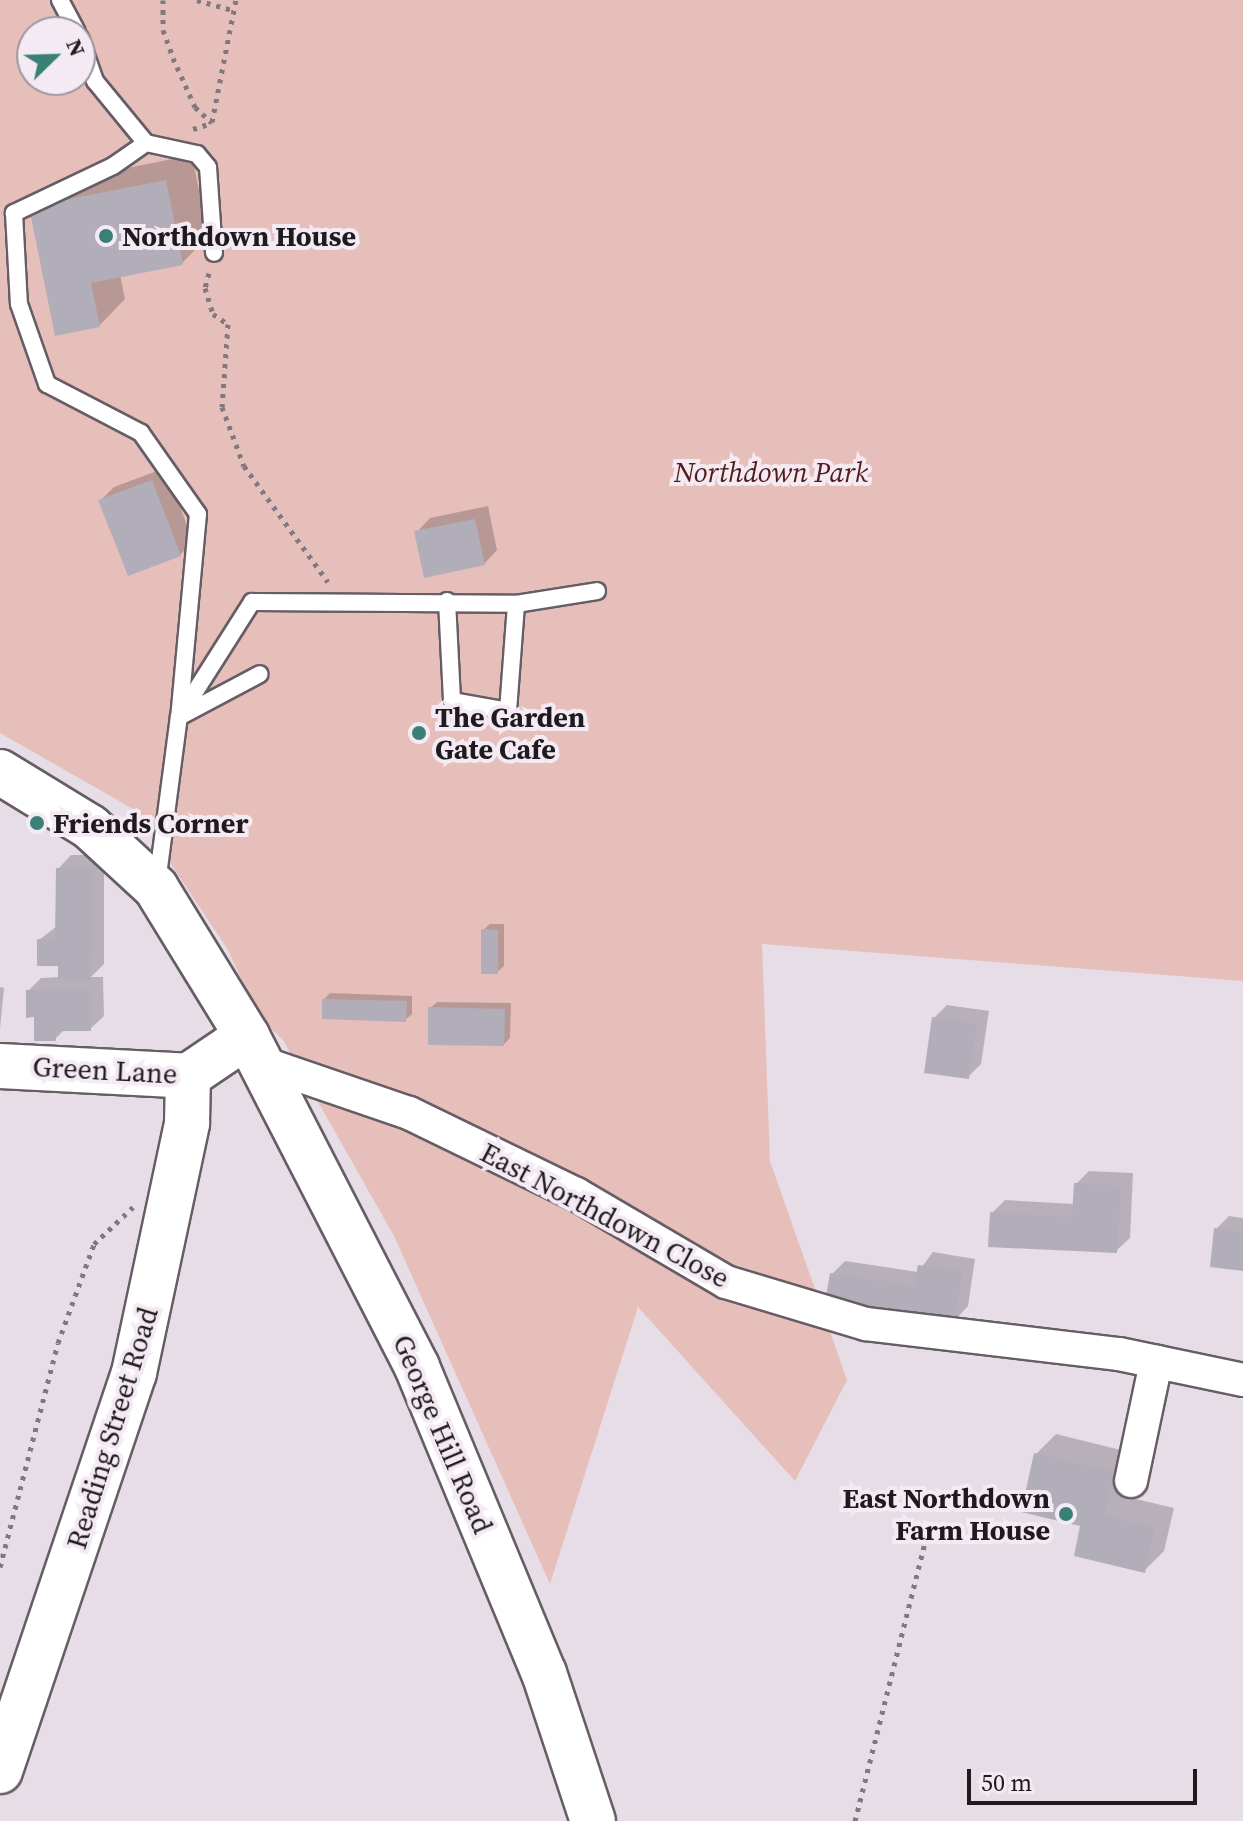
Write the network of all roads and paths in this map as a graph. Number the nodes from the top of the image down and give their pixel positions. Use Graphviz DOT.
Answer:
graph roads {
  1 [pos="163,0"];
  2 [pos="197,0"];
  3 [pos="236,0"];
  4 [pos="233,10"];
  5 [pos="96,82"];
  6 [pos="146,143"];
  7 [pos="214,253"];
  8 [pos="597,591"];
  9 [pos="447,601"];
  10 [pos="343,603"];
  11 [pos="516,604"];
  12 [pos="260,674"];
  13 [pos="179,717"];
  14 [pos="0,772"];
  15 [pos="156,888"];
  16 [pos="253,1049"];
  17 [pos="0,1066"];
  18 [pos="188,1076"];
  19 [pos="171,1204"];
  20 [pos="1156,1362"];
  21 [pos="1243,1380"];
  22 [pos="1131,1481"];
  23 [pos="926,1539"];
  24 [pos="0,1567"];
  25 [pos="0,1771"];
  26 [pos="593,1821"];
  27 [pos="855,1821"];
  1 -- 4 [label="path"];
  2 -- 4 [label="path"];
  3 -- 4 [label="path"];
  5 -- 6 [label="lane"];
  6 -- 7 [label="lane"];
  6 -- 13 [label="lane"];
  7 -- 10 [label="path"];
  8 -- 11 [label="lane"];
  9 -- 10 [label="lane"];
  9 -- 11 [label="lane"];
  9 -- 11 [label="lane"];
  10 -- 13 [label="lane"];
  12 -- 13 [label="lane"];
  13 -- 15 [label="lane"];
  14 -- 15 [label="main road, George Hill Road"];
  15 -- 16 [label="main road, George Hill Road"];
  16 -- 18 [label="main road, Green Lane"];
  16 -- 20 [label="street, East Northdown Close"];
  16 -- 26 [label="main road, George Hill Road"];
  17 -- 18 [label="main road, Green Lane"];
  18 -- 19 [label="main road, Reading Street Road"];
  19 -- 24 [label="path"];
  19 -- 25 [label="main road, Reading Street Road"];
  20 -- 21 [label="street, East Northdown Close"];
  20 -- 22 [label="street"];
  23 -- 27 [label="path"];
}
